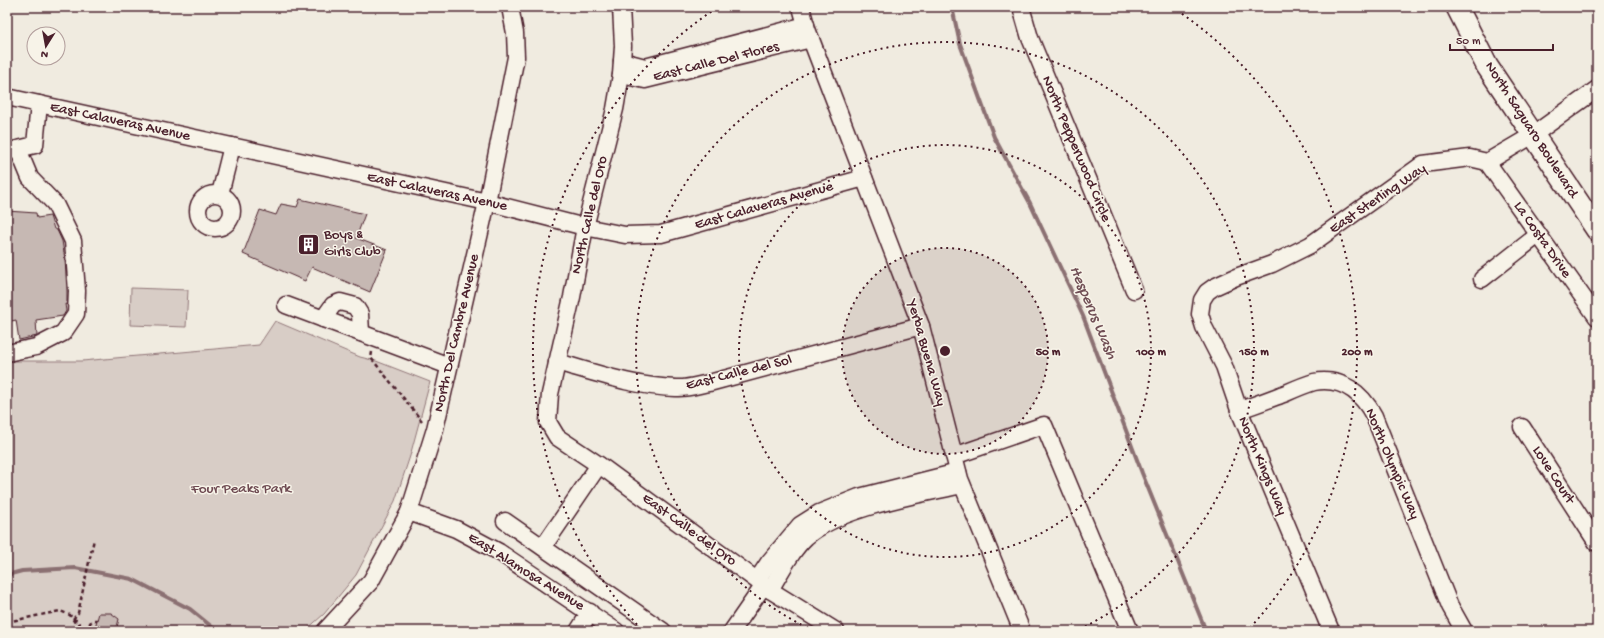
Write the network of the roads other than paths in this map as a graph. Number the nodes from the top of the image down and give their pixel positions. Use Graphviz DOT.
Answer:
graph roads {
  1 [pos="510,7"];
  2 [pos="621,7"];
  3 [pos="801,7"];
  4 [pos="1021,7"];
  5 [pos="1457,7"];
  6 [pos="809,32"];
  7 [pos="621,68"];
  8 [pos="1597,90"];
  9 [pos="7,97"];
  10 [pos="39,104"];
  11 [pos="1533,135"];
  12 [pos="232,146"];
  13 [pos="12,150"];
  14 [pos="1487,162"];
  15 [pos="864,178"];
  16 [pos="220,194"];
  17 [pos="487,202"];
  18 [pos="585,227"];
  19 [pos="1597,230"];
  20 [pos="1538,235"];
  21 [pos="1482,279"];
  22 [pos="1134,290"];
  23 [pos="1202,300"];
  24 [pos="286,305"];
  25 [pos="1597,318"];
  26 [pos="323,319"];
  27 [pos="921,326"];
  28 [pos="361,333"];
  29 [pos="7,353"];
  30 [pos="557,362"];
  31 [pos="449,366"];
  32 [pos="1239,410"];
  33 [pos="548,422"];
  34 [pos="1522,427"];
  35 [pos="954,456"];
  36 [pos="599,465"];
  37 [pos="960,478"];
  38 [pos="409,512"];
  39 [pos="505,521"];
  40 [pos="1597,542"];
  41 [pos="543,547"];
  42 [pos="763,585"];
  43 [pos="590,612"];
  44 [pos="325,631"];
  45 [pos="578,631"];
  46 [pos="616,631"];
  47 [pos="663,631"];
  48 [pos="732,631"];
  49 [pos="836,631"];
  50 [pos="1022,631"];
  51 [pos="1130,631"];
  52 [pos="1331,631"];
  53 [pos="1464,631"];
  1 -- 17 [label="street, North Del Cambre Avenue"];
  2 -- 7 [label="street, North Calle del Oro"];
  3 -- 6 [label="street, Yerba Buena Way"];
  4 -- 22 [label="street, North Pepperwood Circle"];
  5 -- 11 [label="main road, North Saguaro Boulevard"];
  6 -- 7 [label="street, East Calle Del Flores"];
  6 -- 15 [label="street, Yerba Buena Way"];
  7 -- 18 [label="street, North Calle del Oro"];
  8 -- 11 [label="street"];
  9 -- 10 [label="street, East Calaveras Avenue"];
  10 -- 12 [label="street, East Calaveras Avenue"];
  10 -- 13 [label="street"];
  11 -- 14 [label="street"];
  11 -- 19 [label="main road, North Saguaro Boulevard"];
  12 -- 16 [label="street"];
  12 -- 17 [label="street, East Calaveras Avenue"];
  13 -- 29 [label="street"];
  14 -- 20 [label="street, La Costa Drive"];
  14 -- 23 [label="street, East Sterling Way"];
  15 -- 18 [label="street, East Calaveras Avenue"];
  15 -- 27 [label="street, Yerba Buena Way"];
  17 -- 18 [label="street, East Calaveras Avenue"];
  17 -- 31 [label="street, North Del Cambre Avenue"];
  18 -- 30 [label="street, North Calle del Oro"];
  20 -- 21 [label="street"];
  20 -- 25 [label="street, La Costa Drive"];
  23 -- 32 [label="street, North Kings Way"];
  24 -- 26 [label="street"];
  26 -- 28 [label="street"];
  26 -- 28 [label="street"];
  27 -- 30 [label="street, East Calle del Sol"];
  27 -- 35 [label="street, Yerba Buena Way"];
  28 -- 31 [label="street"];
  30 -- 33 [label="street, North Calle del Oro"];
  31 -- 38 [label="street, North Del Cambre Avenue"];
  32 -- 52 [label="street, North Kings Way"];
  32 -- 53 [label="street, North Olympic Way"];
  33 -- 36 [label="street, East Calle del Oro"];
  34 -- 40 [label="street, Love Court"];
  35 -- 37 [label="street, Yerba Buena Way"];
  35 -- 51 [label="street"];
  36 -- 41 [label="street"];
  36 -- 42 [label="street, East Calle del Oro"];
  37 -- 42 [label="street"];
  37 -- 50 [label="street, Yerba Buena Way"];
  38 -- 43 [label="street, East Alamosa Avenue"];
  38 -- 44 [label="street, North Del Cambre Avenue"];
  39 -- 41 [label="street"];
  41 -- 47 [label="street"];
  42 -- 48 [label="street"];
  42 -- 49 [label="street, East Calle del Oro"];
  43 -- 45 [label="street"];
  43 -- 46 [label="street, East Alamosa Avenue"];
}
